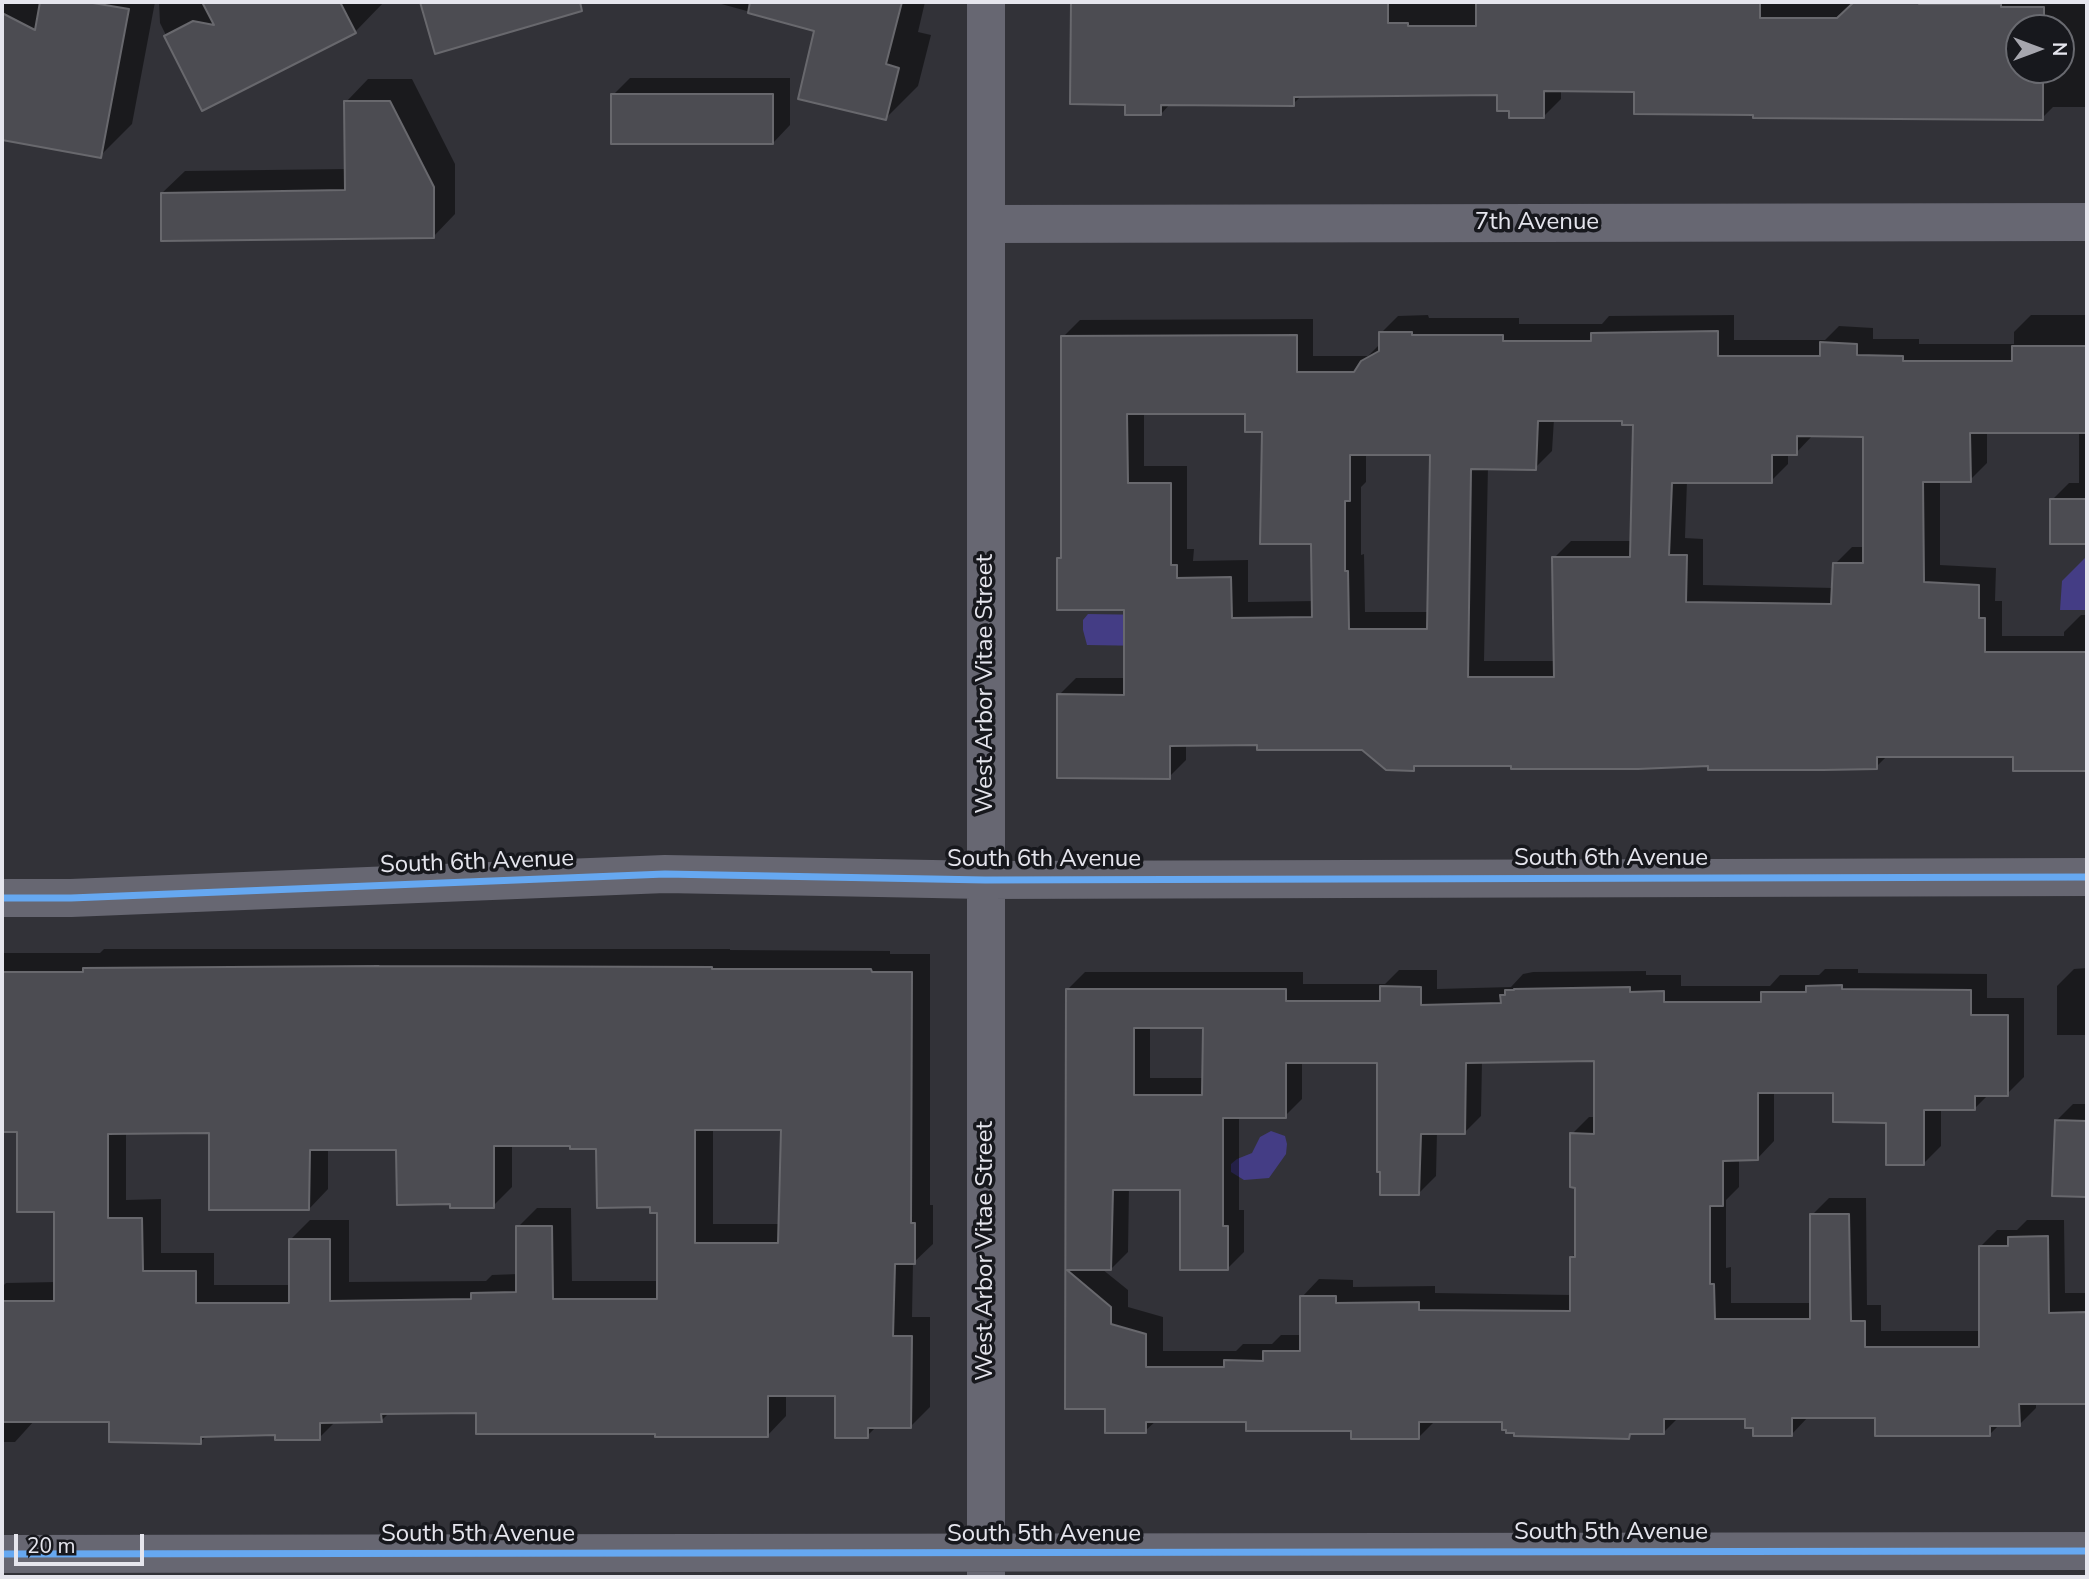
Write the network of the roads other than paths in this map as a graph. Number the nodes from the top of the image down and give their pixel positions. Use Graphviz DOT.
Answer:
graph roads {
  1 [pos="986,2"];
  2 [pos="2087,222"];
  3 [pos="987,225"];
  4 [pos="2087,877"];
  5 [pos="985,880"];
  6 [pos="2,898"];
  7 [pos="2087,1551"];
  8 [pos="2,1554"];
  9 [pos="986,1566"];
  1 -- 3 [label="street, West Arbor Vitae Street"];
  2 -- 3 [label="street, 7th Avenue"];
  3 -- 5 [label="street, West Arbor Vitae Street"];
  4 -- 5 [label="street, South 6th Avenue"];
  5 -- 6 [label="street, South 6th Avenue"];
  5 -- 9 [label="street, West Arbor Vitae Street"];
  7 -- 9 [label="street, South 5th Avenue"];
  8 -- 9 [label="street, South 5th Avenue"];
}
